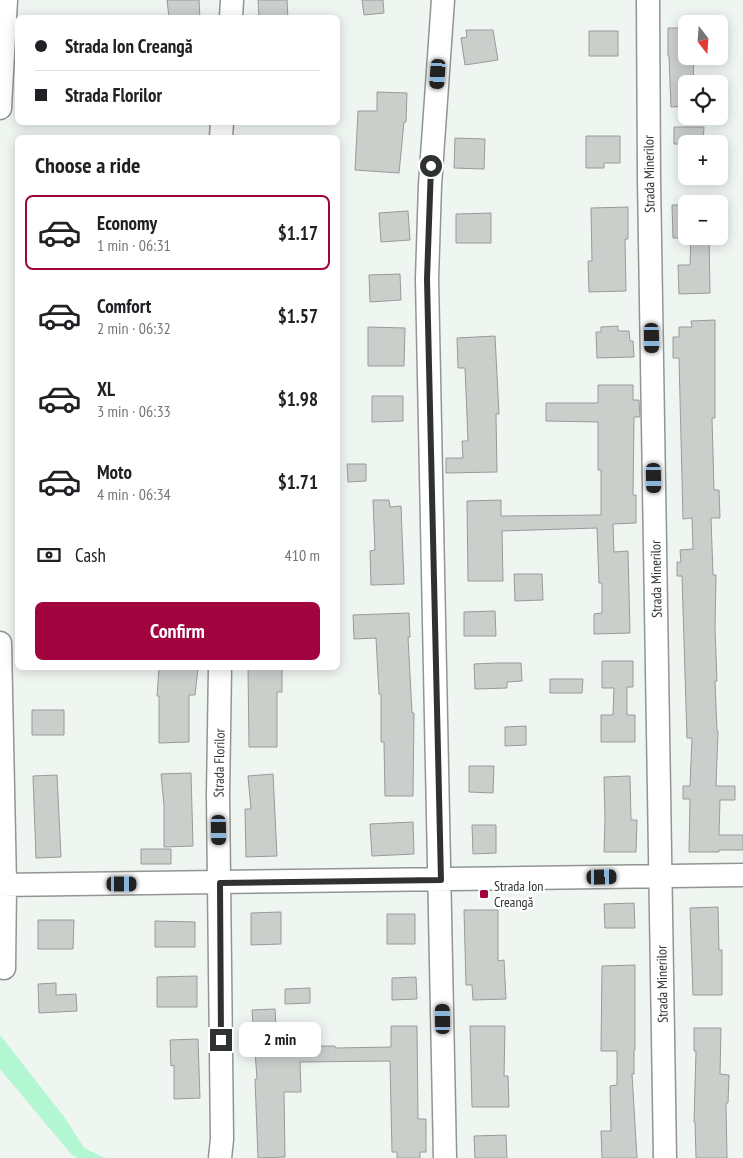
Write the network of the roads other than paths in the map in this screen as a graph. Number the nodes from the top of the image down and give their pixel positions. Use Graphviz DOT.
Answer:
graph roads {
  1 [pos="6,0"];
  2 [pos="232,0"];
  3 [pos="443,0"];
  4 [pos="648,0"];
  5 [pos="231,15"];
  6 [pos="0,108"];
  7 [pos="0,643"];
  8 [pos="220,670"];
  9 [pos="661,876"];
  10 [pos="743,876"];
  11 [pos="441,880"];
  12 [pos="220,883"];
  13 [pos="2,885"];
  14 [pos="4,968"];
  15 [pos="220,1158"];
  16 [pos="446,1158"];
  17 [pos="665,1158"];
  1 -- 6 [label="street"];
  2 -- 5 [label="street"];
  3 -- 11 [label="street"];
  4 -- 9 [label="street, Strada Minerilor"];
  7 -- 13 [label="street"];
  8 -- 12 [label="street, Strada Florilor"];
  9 -- 10 [label="street"];
  9 -- 11 [label="street"];
  9 -- 17 [label="street, Strada Minerilor"];
  11 -- 12 [label="street"];
  11 -- 16 [label="street"];
  12 -- 13 [label="street"];
  12 -- 15 [label="street, Strada Florilor"];
  13 -- 14 [label="street"];
}
